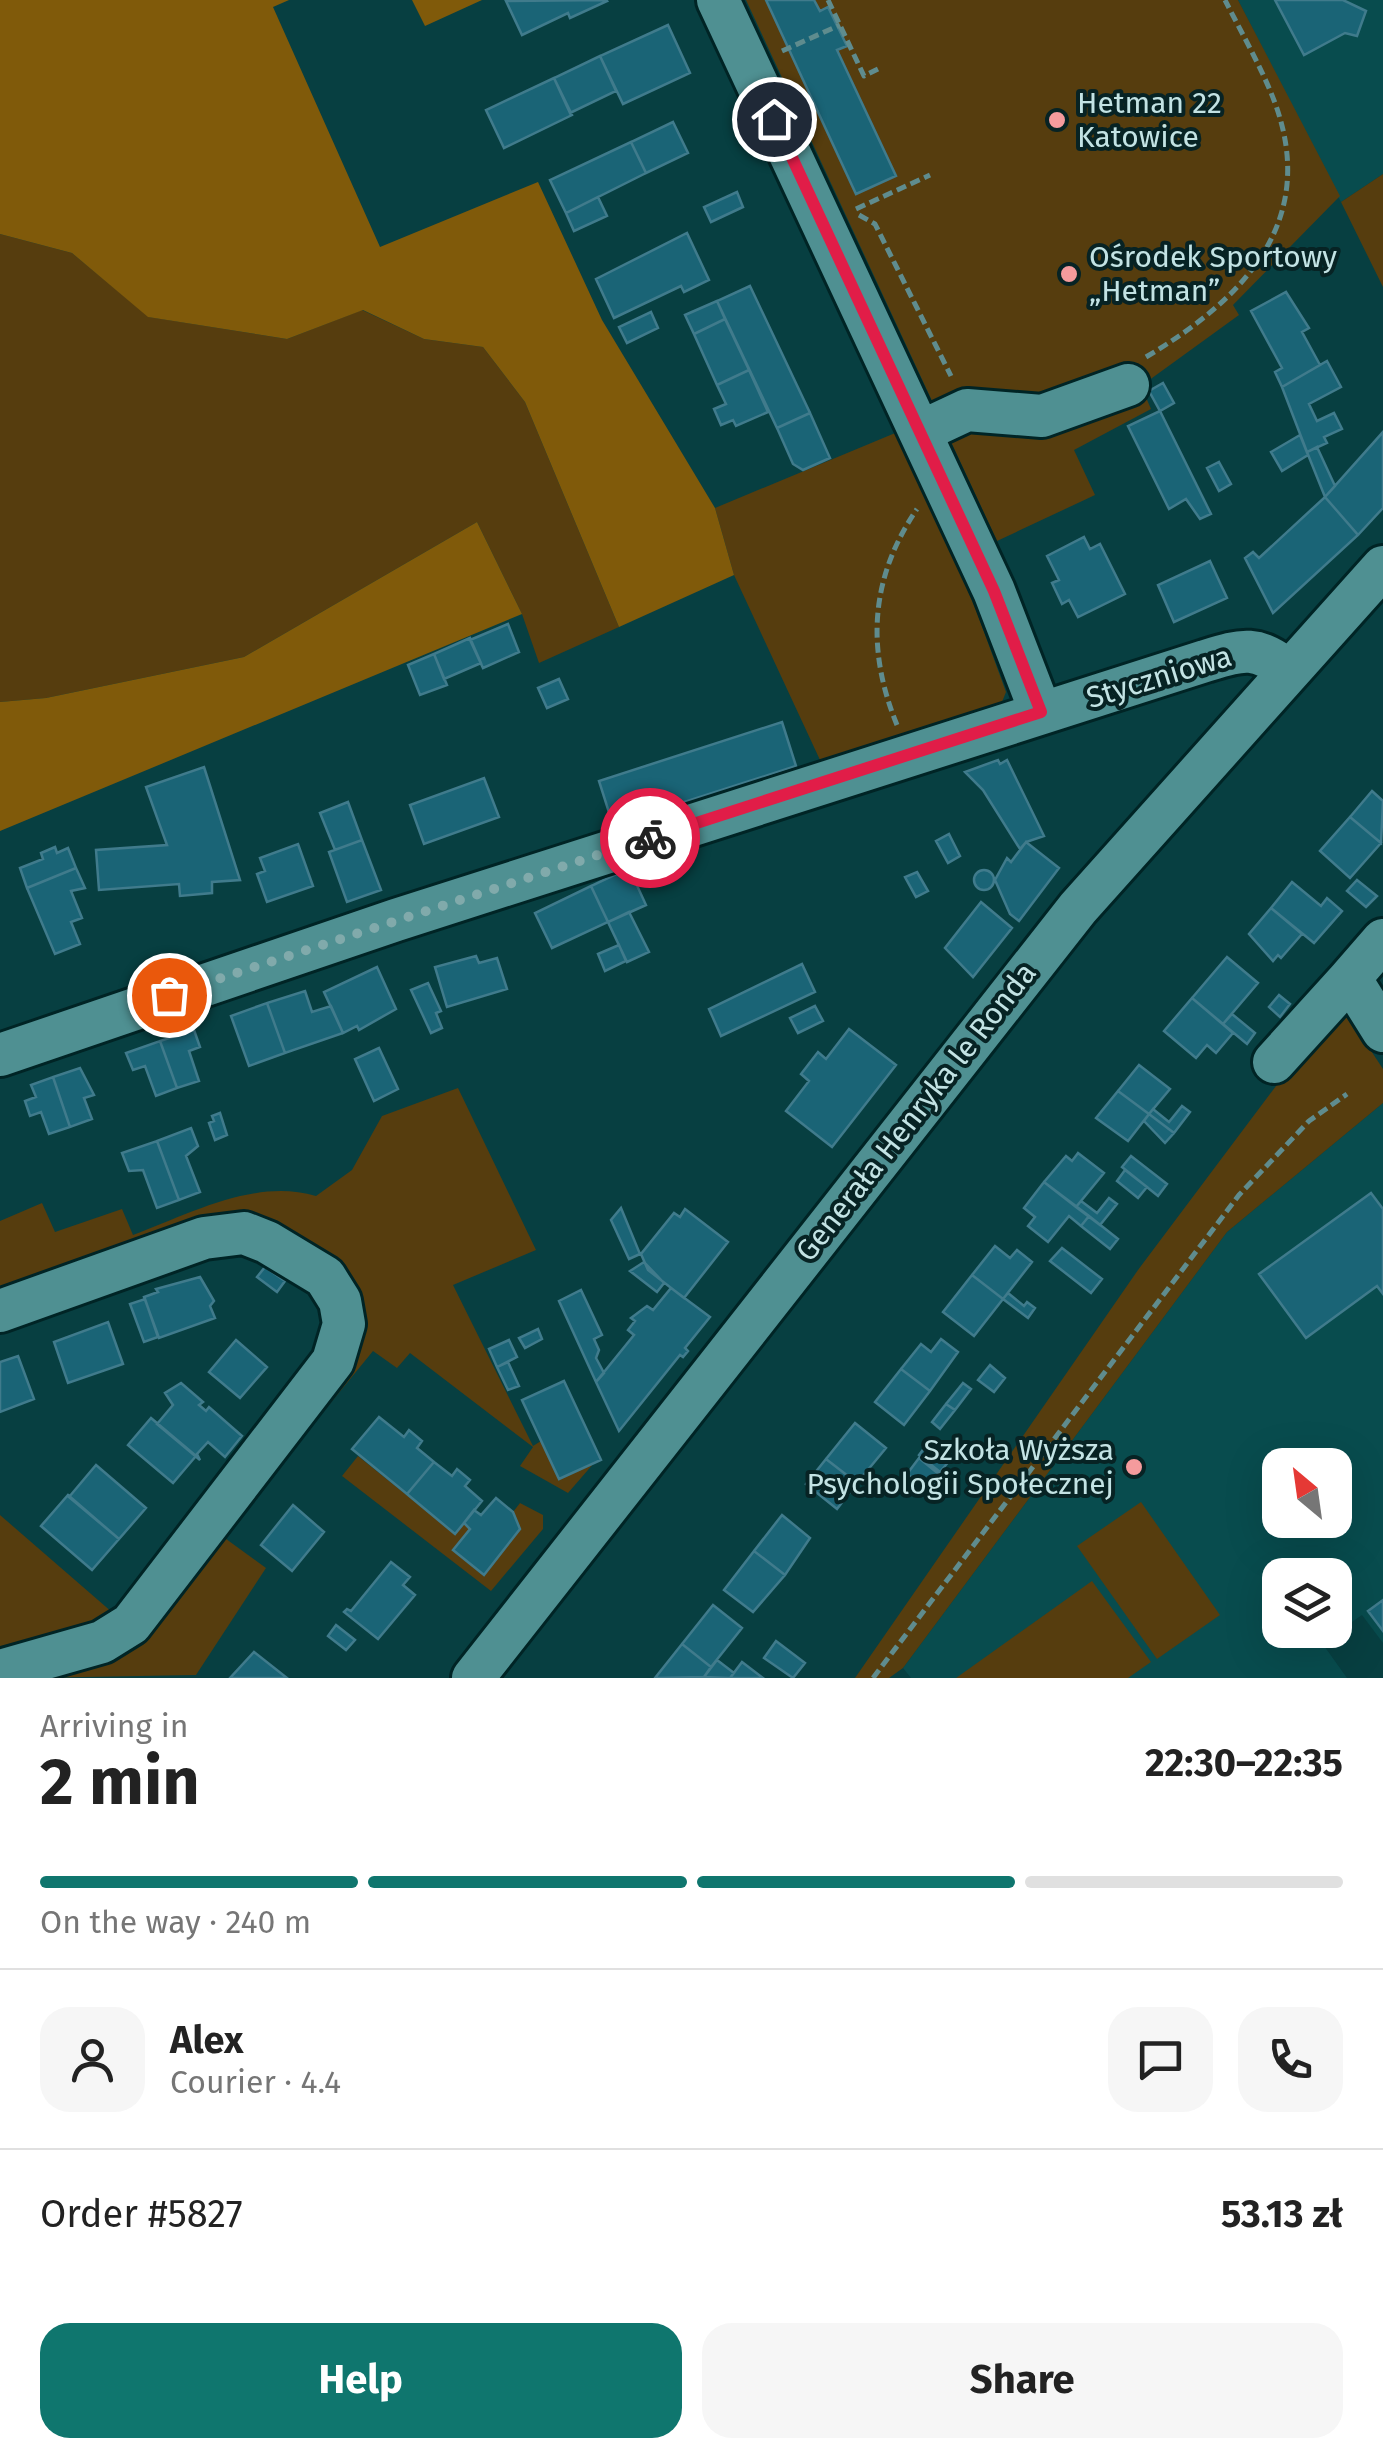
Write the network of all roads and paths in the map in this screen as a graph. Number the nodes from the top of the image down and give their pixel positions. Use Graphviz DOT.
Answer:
graph roads {
  1 [pos="718,0"];
  2 [pos="828,0"];
  3 [pos="1225,0"];
  4 [pos="840,25"];
  5 [pos="774,34"];
  6 [pos="878,69"];
  7 [pos="930,175"];
  8 [pos="848,192"];
  9 [pos="856,210"];
  10 [pos="1128,385"];
  11 [pos="968,410"];
  12 [pos="920,432"];
  13 [pos="920,504"];
  14 [pos="1383,566"];
  15 [pos="1288,671"];
  16 [pos="1041,712"];
  17 [pos="903,740"];
  18 [pos="1383,940"];
  19 [pos="1350,978"];
  20 [pos="1383,1031"];
  21 [pos="0,1055"];
  22 [pos="1274,1062"];
  23 [pos="1346,1094"];
  24 [pos="0,1312"];
  25 [pos="0,1671"];
  26 [pos="472,1678"];
  27 [pos="872,1678"];
  1 -- 12 [label="street"];
  2 -- 4 [label="path"];
  3 -- 10 [label="path"];
  4 -- 5 [label="path"];
  4 -- 6 [label="path"];
  7 -- 9 [label="path"];
  8 -- 9 [label="path"];
  9 -- 11 [label="path"];
  10 -- 11 [label="street"];
  11 -- 12 [label="street"];
  12 -- 16 [label="street"];
  13 -- 17 [label="path"];
  14 -- 15 [label="street, Generała Henryka le Ronda"];
  15 -- 16 [label="street, Styczniowa"];
  15 -- 26 [label="street, Generała Henryka le Ronda"];
  16 -- 21 [label="street, Styczniowa"];
  18 -- 19 [label="street"];
  19 -- 20 [label="street"];
  19 -- 22 [label="street"];
  23 -- 27 [label="path"];
  24 -- 25 [label="street"];
}
